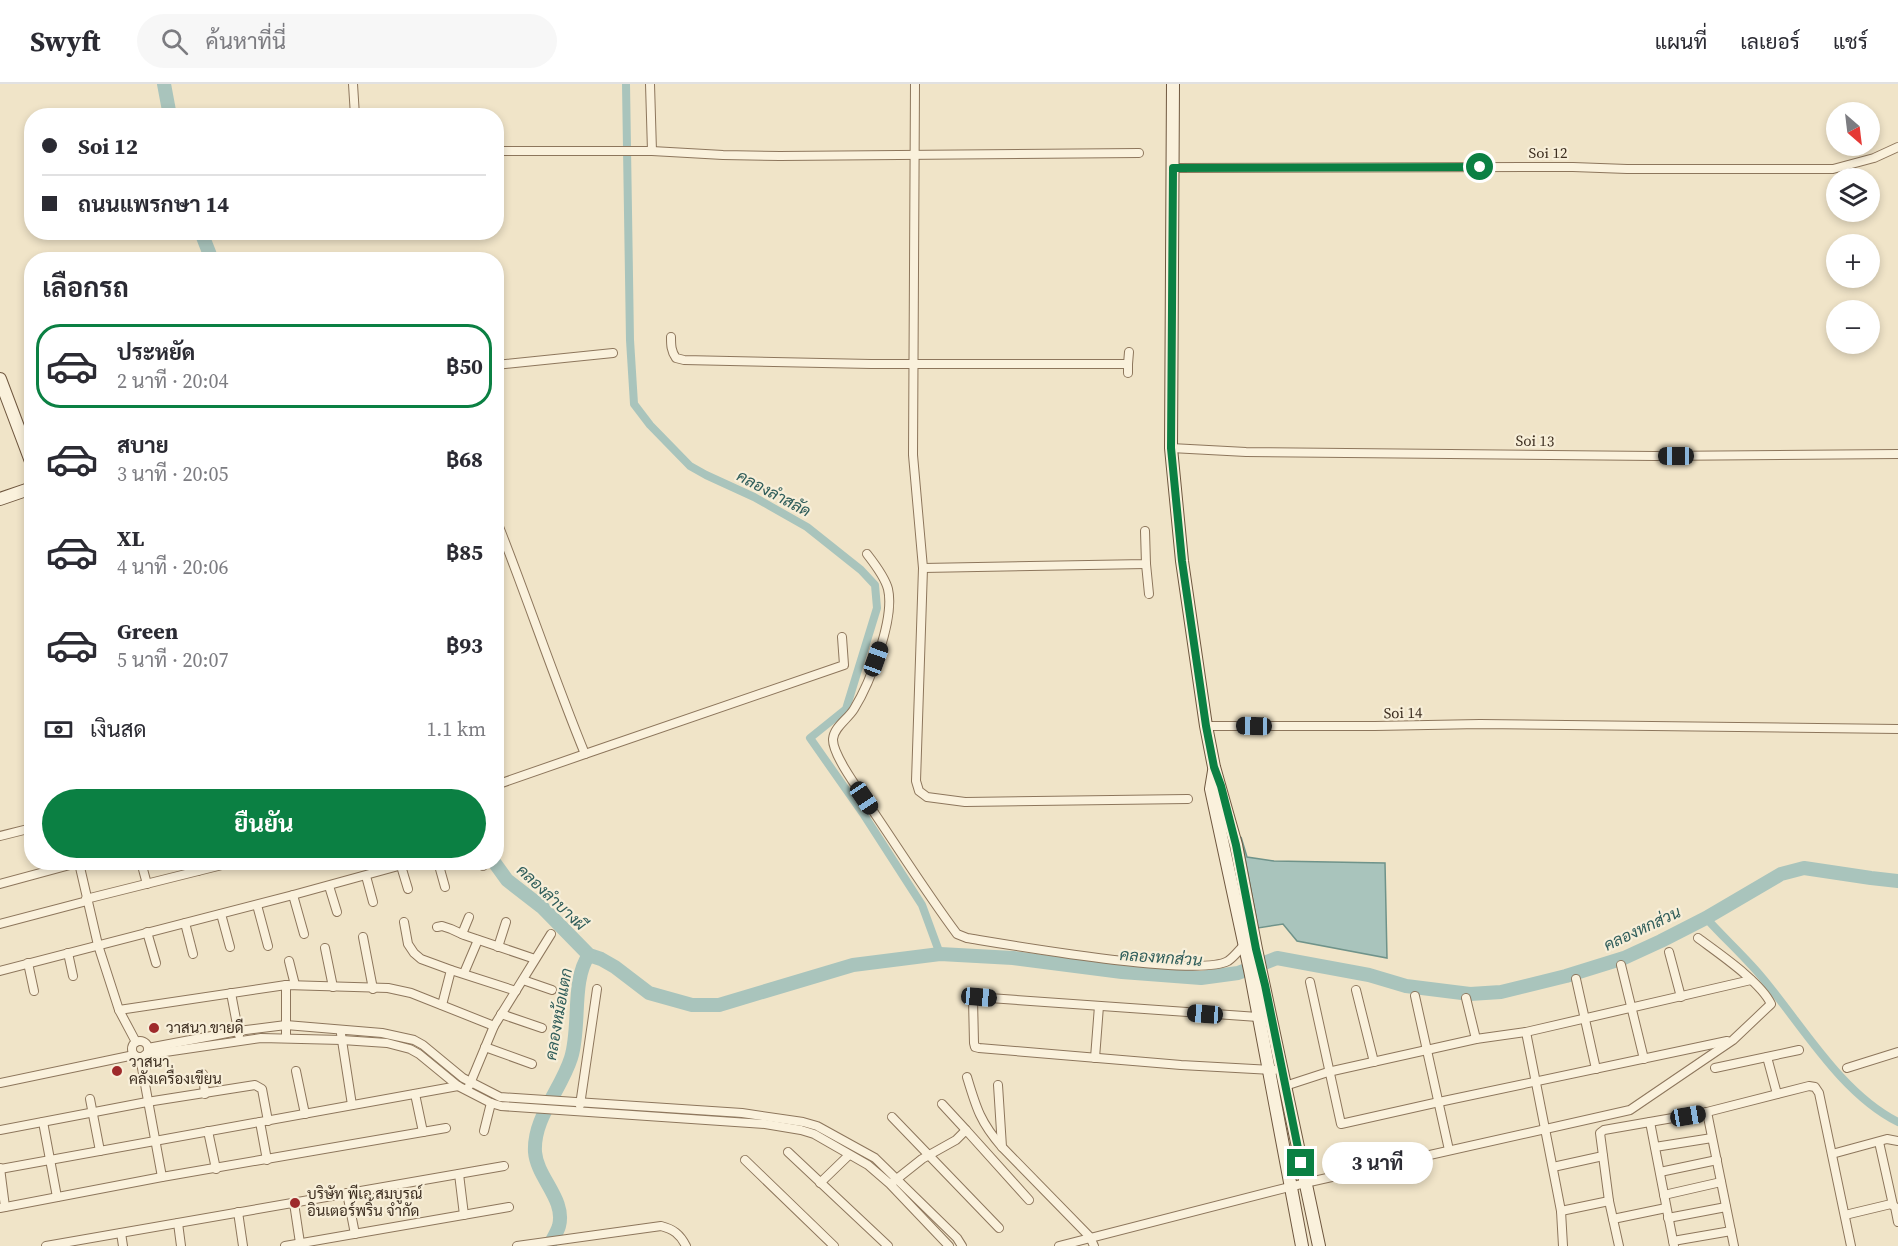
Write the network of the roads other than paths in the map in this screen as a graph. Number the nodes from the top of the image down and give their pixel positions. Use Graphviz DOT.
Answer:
graph roads {
  1 [pos="353,84"];
  2 [pos="650,84"];
  3 [pos="915,84"];
  4 [pos="1173,84"];
  5 [pos="354,108"];
  6 [pos="1898,147"];
  7 [pos="504,151"];
  8 [pos="652,151"];
  9 [pos="1139,153"];
  10 [pos="915,155"];
  11 [pos="1173,168"];
  12 [pos="671,337"];
  13 [pos="1129,352"];
  14 [pos="613,353"];
  15 [pos="504,364"];
  16 [pos="914,364"];
  17 [pos="0,379"];
  18 [pos="24,443"];
  19 [pos="1171,448"];
  20 [pos="1898,454"];
  21 [pos="24,491"];
  22 [pos="0,499"];
  23 [pos="1145,531"];
  24 [pos="504,539"];
  25 [pos="867,554"];
  26 [pos="1146,564"];
  27 [pos="923,567"];
  28 [pos="1149,594"];
  29 [pos="842,637"];
  30 [pos="1206,726"];
  31 [pos="1898,729"];
  32 [pos="585,754"];
  33 [pos="504,782"];
  34 [pos="1188,799"];
  35 [pos="24,830"];
  36 [pos="0,836"];
  37 [pos="53,870"];
  38 [pos="81,870"];
  39 [pos="143,870"];
  40 [pos="188,870"];
  41 [pos="387,870"];
  42 [pos="402,870"];
  43 [pos="440,870"];
  44 [pos="366,876"];
  45 [pos="0,884"];
  46 [pos="147,884"];
  47 [pos="329,886"];
  48 [pos="445,887"];
  49 [pos="408,889"];
  50 [pos="293,895"];
  51 [pos="87,900"];
  52 [pos="373,902"];
  53 [pos="257,905"];
  54 [pos="337,912"];
  55 [pos="221,914"];
  56 [pos="469,917"];
  57 [pos="404,922"];
  58 [pos="506,922"];
  59 [pos="185,923"];
  60 [pos="0,924"];
  61 [pos="437,927"];
  62 [pos="147,933"];
  63 [pos="304,933"];
  64 [pos="462,934"];
  65 [pos="551,934"];
  66 [pos="363,937"];
  67 [pos="1698,938"];
  68 [pos="478,940"];
  69 [pos="98,945"];
  70 [pos="268,946"];
  71 [pos="498,946"];
  72 [pos="230,947"];
  73 [pos="325,948"];
  74 [pos="1249,948"];
  75 [pos="1669,952"];
  76 [pos="68,953"];
  77 [pos="193,954"];
  78 [pos="535,959"];
  79 [pos="289,961"];
  80 [pos="28,963"];
  81 [pos="156,963"];
  82 [pos="1621,965"];
  83 [pos="0,970"];
  84 [pos="451,970"];
  85 [pos="464,973"];
  86 [pos="73,976"];
  87 [pos="1576,979"];
  88 [pos="523,980"];
  89 [pos="1751,980"];
  90 [pos="1310,982"];
  91 [pos="291,985"];
  92 [pos="1259,985"];
  93 [pos="333,987"];
  94 [pos="372,989"];
  95 [pos="597,989"];
  96 [pos="552,990"];
  97 [pos="1356,990"];
  98 [pos="34,991"];
  99 [pos="516,991"];
  100 [pos="231,993"];
  101 [pos="1415,996"];
  102 [pos="1681,997"];
  103 [pos="1466,998"];
  104 [pos="442,1005"];
  105 [pos="1100,1006"];
  106 [pos="1632,1008"];
  107 [pos="119,1010"];
  108 [pos="501,1014"];
  109 [pos="1258,1017"];
  110 [pos="1585,1019"];
  111 [pos="286,1025"];
  112 [pos="494,1026"];
  113 [pos="542,1028"];
  114 [pos="341,1030"];
  115 [pos="238,1031"];
  116 [pos="1526,1032"];
  117 [pos="286,1038"];
  118 [pos="342,1040"];
  119 [pos="1476,1040"];
  120 [pos="1733,1040"];
  121 [pos="239,1041"];
  122 [pos="136,1042"];
  123 [pos="484,1047"];
  124 [pos="1427,1050"];
  125 [pos="1799,1050"];
  126 [pos="1898,1052"];
  127 [pos="142,1054"];
  128 [pos="1767,1057"];
  129 [pos="1095,1058"];
  130 [pos="1644,1059"];
  131 [pos="1374,1062"];
  132 [pos="532,1064"];
  133 [pos="1716,1068"];
  134 [pos="1847,1068"];
  135 [pos="1282,1069"];
  136 [pos="1596,1069"];
  137 [pos="1268,1070"];
  138 [pos="296,1071"];
  139 [pos="1328,1072"];
  140 [pos="203,1074"];
  141 [pos="967,1077"];
  142 [pos="1,1080"];
  143 [pos="1536,1081"];
  144 [pos="998,1085"];
  145 [pos="458,1086"];
  146 [pos="468,1086"];
  147 [pos="1285,1086"];
  148 [pos="205,1094"];
  149 [pos="415,1094"];
  150 [pos="1777,1094"];
  151 [pos="90,1099"];
  152 [pos="581,1101"];
  153 [pos="147,1102"];
  154 [pos="1439,1102"];
  155 [pos="491,1103"];
  156 [pos="531,1104"];
  157 [pos="942,1104"];
  158 [pos="352,1105"];
  159 [pos="579,1111"];
  160 [pos="1707,1112"];
  161 [pos="93,1113"];
  162 [pos="305,1114"];
  163 [pos="682,1114"];
  164 [pos="892,1117"];
  165 [pos="767,1120"];
  166 [pos="43,1122"];
  167 [pos="264,1122"];
  168 [pos="1650,1122"];
  169 [pos="446,1128"];
  170 [pos="1545,1128"];
  171 [pos="0,1130"];
  172 [pos="966,1130"];
  173 [pos="208,1131"];
  174 [pos="484,1131"];
  175 [pos="423,1132"];
  176 [pos="1712,1138"];
  177 [pos="1898,1141"];
  178 [pos="155,1142"];
  179 [pos="1879,1142"];
  180 [pos="1002,1147"];
  181 [pos="1655,1147"];
  182 [pos="1449,1150"];
  183 [pos="100,1151"];
  184 [pos="788,1152"];
  185 [pos="1832,1154"];
  186 [pos="849,1155"];
  187 [pos="929,1155"];
  188 [pos="1603,1156"];
  189 [pos="51,1160"];
  190 [pos="267,1160"];
  191 [pos="1717,1160"];
  192 [pos="745,1161"];
  193 [pos="504,1166"];
  194 [pos="1553,1167"];
  195 [pos="0,1169"];
  196 [pos="216,1169"];
  197 [pos="1660,1173"];
  198 [pos="459,1174"];
  199 [pos="162,1177"];
  200 [pos="893,1181"];
  201 [pos="1721,1182"];
  202 [pos="820,1183"];
  203 [pos="1305,1183"];
  204 [pos="1291,1187"];
  205 [pos="347,1193"];
  206 [pos="1664,1195"];
  207 [pos="57,1197"];
  208 [pos="1029,1200"];
  209 [pos="1609,1201"];
  210 [pos="294,1203"];
  211 [pos="1893,1205"];
  212 [pos="3,1207"];
  213 [pos="509,1207"];
  214 [pos="1726,1207"];
  215 [pos="1666,1208"];
  216 [pos="1561,1211"];
  217 [pos="238,1212"];
  218 [pos="464,1215"];
  219 [pos="1845,1215"];
  220 [pos="1668,1218"];
  221 [pos="1613,1219"];
  222 [pos="1898,1222"];
  223 [pos="178,1223"];
  224 [pos="999,1228"];
  225 [pos="1731,1231"];
  226 [pos="121,1233"];
  227 [pos="355,1234"];
  228 [pos="1090,1237"];
  229 [pos="960,1242"];
  230 [pos="300,1243"];
  231 [pos="66,1244"];
  232 [pos="1671,1244"];
  233 [pos="45,1246"];
  234 [pos="123,1246"];
  235 [pos="181,1246"];
  236 [pos="243,1246"];
  237 [pos="285,1246"];
  238 [pos="517,1246"];
  239 [pos="686,1246"];
  240 [pos="834,1246"];
  241 [pos="888,1246"];
  242 [pos="948,1246"];
  243 [pos="1059,1246"];
  244 [pos="1094,1246"];
  245 [pos="1302,1246"];
  246 [pos="1319,1246"];
  247 [pos="1563,1246"];
  248 [pos="1618,1246"];
  249 [pos="1734,1246"];
  250 [pos="1851,1246"];
  1 -- 5 [label="street"];
  2 -- 8 [label="street"];
  3 -- 10 [label="street"];
  4 -- 11 [label="main road"];
  6 -- 11 [label="street, Soi 12"];
  7 -- 8 [label="street"];
  8 -- 10 [label="street"];
  9 -- 10 [label="street"];
  10 -- 16 [label="street"];
  11 -- 19 [label="main road"];
  12 -- 16 [label="street"];
  13 -- 16 [label="street"];
  14 -- 15 [label="street"];
  16 -- 27 [label="street"];
  17 -- 18 [label="main road"];
  19 -- 20 [label="street, Soi 13"];
  19 -- 30 [label="main road"];
  21 -- 22 [label="main road"];
  23 -- 26 [label="street"];
  24 -- 32 [label="street"];
  25 -- 74 [label="street"];
  26 -- 27 [label="street"];
  26 -- 28 [label="street"];
  27 -- 34 [label="street"];
  29 -- 32 [label="street"];
  30 -- 31 [label="street, Soi 14"];
  30 -- 74 [label="main road"];
  32 -- 33 [label="street"];
  35 -- 36 [label="street"];
  37 -- 45 [label="street"];
  38 -- 51 [label="street"];
  39 -- 46 [label="street"];
  40 -- 46 [label="street"];
  41 -- 44 [label="street"];
  42 -- 49 [label="street"];
  43 -- 48 [label="street"];
  44 -- 47 [label="street"];
  44 -- 52 [label="street"];
  46 -- 51 [label="street"];
  47 -- 50 [label="street"];
  47 -- 54 [label="street"];
  50 -- 53 [label="street"];
  50 -- 63 [label="street"];
  51 -- 60 [label="street"];
  51 -- 69 [label="street"];
  53 -- 55 [label="street"];
  53 -- 70 [label="street"];
  55 -- 59 [label="street"];
  55 -- 72 [label="street"];
  56 -- 64 [label="street"];
  57 -- 84 [label="street"];
  58 -- 71 [label="street"];
  59 -- 62 [label="street"];
  59 -- 77 [label="street"];
  61 -- 64 [label="street"];
  62 -- 69 [label="street"];
  62 -- 81 [label="street"];
  64 -- 68 [label="street"];
  65 -- 78 [label="street"];
  66 -- 94 [label="street"];
  67 -- 89 [label="street"];
  68 -- 71 [label="street"];
  68 -- 85 [label="street"];
  69 -- 76 [label="street"];
  69 -- 107 [label="street"];
  71 -- 78 [label="street"];
  73 -- 93 [label="street"];
  74 -- 92 [label="main road"];
  75 -- 102 [label="street"];
  76 -- 80 [label="street"];
  76 -- 86 [label="street"];
  78 -- 88 [label="street"];
  79 -- 91 [label="street"];
  80 -- 83 [label="street"];
  80 -- 98 [label="street"];
  82 -- 106 [label="street"];
  84 -- 85 [label="street"];
  84 -- 104 [label="street"];
  85 -- 99 [label="street"];
  87 -- 110 [label="street"];
  88 -- 96 [label="street"];
  88 -- 99 [label="street"];
  89 -- 102 [label="street"];
  89 -- 120 [label="street"];
  90 -- 139 [label="street"];
  91 -- 93 [label="street"];
  91 -- 100 [label="street"];
  91 -- 111 [label="street"];
  92 -- 109 [label="main road"];
  92 -- 135 [label="main road"];
  93 -- 94 [label="street"];
  94 -- 104 [label="street"];
  95 -- 152 [label="street"];
  97 -- 131 [label="street"];
  99 -- 108 [label="street"];
  100 -- 107 [label="street"];
  100 -- 115 [label="street"];
  101 -- 124 [label="street"];
  102 -- 106 [label="street"];
  103 -- 119 [label="street"];
  104 -- 112 [label="street"];
  105 -- 109 [label="street"];
  105 -- 129 [label="street"];
  105 -- 129 [label="street"];
  106 -- 110 [label="street"];
  106 -- 130 [label="street"];
  107 -- 122 [label="street"];
  108 -- 112 [label="street"];
  108 -- 113 [label="street"];
  109 -- 137 [label="main road"];
  110 -- 116 [label="street"];
  110 -- 136 [label="street"];
  111 -- 114 [label="street"];
  111 -- 115 [label="street"];
  111 -- 117 [label="street"];
  112 -- 123 [label="street"];
  114 -- 118 [label="street"];
  114 -- 146 [label="street"];
  115 -- 121 [label="street"];
  115 -- 127 [label="street"];
  116 -- 119 [label="street"];
  116 -- 143 [label="street"];
  117 -- 118 [label="street"];
  117 -- 121 [label="street"];
  118 -- 145 [label="street"];
  118 -- 158 [label="street"];
  119 -- 124 [label="street"];
  120 -- 130 [label="street"];
  120 -- 170 [label="street"];
  121 -- 127 [label="street"];
  122 -- 127 [label="street"];
  122 -- 127 [label="street"];
  123 -- 132 [label="street"];
  123 -- 146 [label="street"];
  124 -- 131 [label="street"];
  124 -- 154 [label="street"];
  125 -- 128 [label="street"];
  126 -- 134 [label="street"];
  127 -- 142 [label="street"];
  127 -- 153 [label="street"];
  128 -- 133 [label="street"];
  128 -- 150 [label="street"];
  129 -- 137 [label="street"];
  130 -- 136 [label="street"];
  131 -- 139 [label="street"];
  135 -- 137 [label="street"];
  135 -- 147 [label="main road"];
  136 -- 143 [label="street"];
  137 -- 204 [label="main road"];
  138 -- 162 [label="street"];
  139 -- 147 [label="street"];
  139 -- 154 [label="street"];
  140 -- 148 [label="street"];
  141 -- 180 [label="street"];
  143 -- 154 [label="street"];
  143 -- 170 [label="street"];
  144 -- 180 [label="street"];
  145 -- 146 [label="street"];
  145 -- 149 [label="street"];
  146 -- 155 [label="street"];
  146 -- 156 [label="street"];
  147 -- 203 [label="main road"];
  148 -- 153 [label="street"];
  148 -- 167 [label="street"];
  149 -- 158 [label="street"];
  149 -- 175 [label="street"];
  150 -- 160 [label="street"];
  150 -- 185 [label="street"];
  151 -- 161 [label="street"];
  152 -- 156 [label="street"];
  152 -- 159 [label="street"];
  152 -- 163 [label="street"];
  153 -- 161 [label="street"];
  153 -- 178 [label="street"];
  154 -- 182 [label="street"];
  155 -- 156 [label="street"];
  155 -- 174 [label="street"];
  156 -- 159 [label="street"];
  157 -- 172 [label="street"];
  158 -- 162 [label="street"];
  159 -- 163 [label="street"];
  160 -- 168 [label="street"];
  160 -- 176 [label="street"];
  161 -- 166 [label="street"];
  161 -- 183 [label="street"];
  162 -- 167 [label="street"];
  163 -- 165 [label="street"];
  164 -- 187 [label="street"];
  165 -- 186 [label="street"];
  165 -- 200 [label="street"];
  166 -- 171 [label="street"];
  166 -- 189 [label="street"];
  167 -- 173 [label="street"];
  167 -- 190 [label="street"];
  168 -- 181 [label="street"];
  168 -- 188 [label="street"];
  169 -- 175 [label="street"];
  170 -- 182 [label="street"];
  170 -- 194 [label="street"];
  172 -- 187 [label="street"];
  172 -- 208 [label="street"];
  173 -- 178 [label="street"];
  173 -- 196 [label="street"];
  175 -- 190 [label="street"];
  176 -- 181 [label="street"];
  176 -- 191 [label="street"];
  177 -- 179 [label="street"];
  178 -- 183 [label="street"];
  178 -- 199 [label="street"];
  179 -- 185 [label="street"];
  179 -- 211 [label="street"];
  180 -- 228 [label="street"];
  181 -- 197 [label="street"];
  182 -- 203 [label="street"];
  183 -- 189 [label="street"];
  184 -- 202 [label="street"];
  185 -- 219 [label="street"];
  186 -- 200 [label="street"];
  186 -- 202 [label="street"];
  187 -- 200 [label="street"];
  187 -- 224 [label="street"];
  188 -- 194 [label="street"];
  188 -- 209 [label="street"];
  189 -- 195 [label="street"];
  189 -- 207 [label="street"];
  190 -- 196 [label="street"];
  191 -- 197 [label="street"];
  191 -- 201 [label="street"];
  192 -- 240 [label="street"];
  193 -- 198 [label="street"];
  194 -- 216 [label="street"];
  195 -- 212 [label="street"];
  196 -- 199 [label="street"];
  197 -- 206 [label="street"];
  198 -- 205 [label="street"];
  198 -- 218 [label="street"];
  199 -- 207 [label="street"];
  200 -- 229 [label="street"];
  200 -- 242 [label="street"];
  201 -- 206 [label="street"];
  201 -- 214 [label="street"];
  202 -- 241 [label="street"];
  203 -- 204 [label="street"];
  203 -- 246 [label="main road"];
  204 -- 228 [label="street"];
  204 -- 245 [label="main road"];
  205 -- 210 [label="street"];
  205 -- 227 [label="street"];
  206 -- 215 [label="street"];
  207 -- 212 [label="street"];
  209 -- 216 [label="street"];
  209 -- 221 [label="street"];
  210 -- 217 [label="street"];
  210 -- 230 [label="street"];
  211 -- 219 [label="street"];
  211 -- 222 [label="street"];
  213 -- 218 [label="street"];
  214 -- 220 [label="street"];
  214 -- 225 [label="street"];
  215 -- 220 [label="street"];
  215 -- 221 [label="street"];
  216 -- 247 [label="street"];
  217 -- 223 [label="street"];
  217 -- 236 [label="street"];
  218 -- 227 [label="street"];
  219 -- 250 [label="street"];
  220 -- 232 [label="street"];
  221 -- 248 [label="street"];
  223 -- 226 [label="street"];
  223 -- 235 [label="street"];
  225 -- 232 [label="street"];
  225 -- 249 [label="street"];
  226 -- 231 [label="street"];
  226 -- 234 [label="street"];
  227 -- 230 [label="street"];
  228 -- 243 [label="street"];
  228 -- 244 [label="street"];
  229 -- 242 [label="street"];
  230 -- 237 [label="street"];
  231 -- 233 [label="street"];
  238 -- 239 [label="street"];
}
